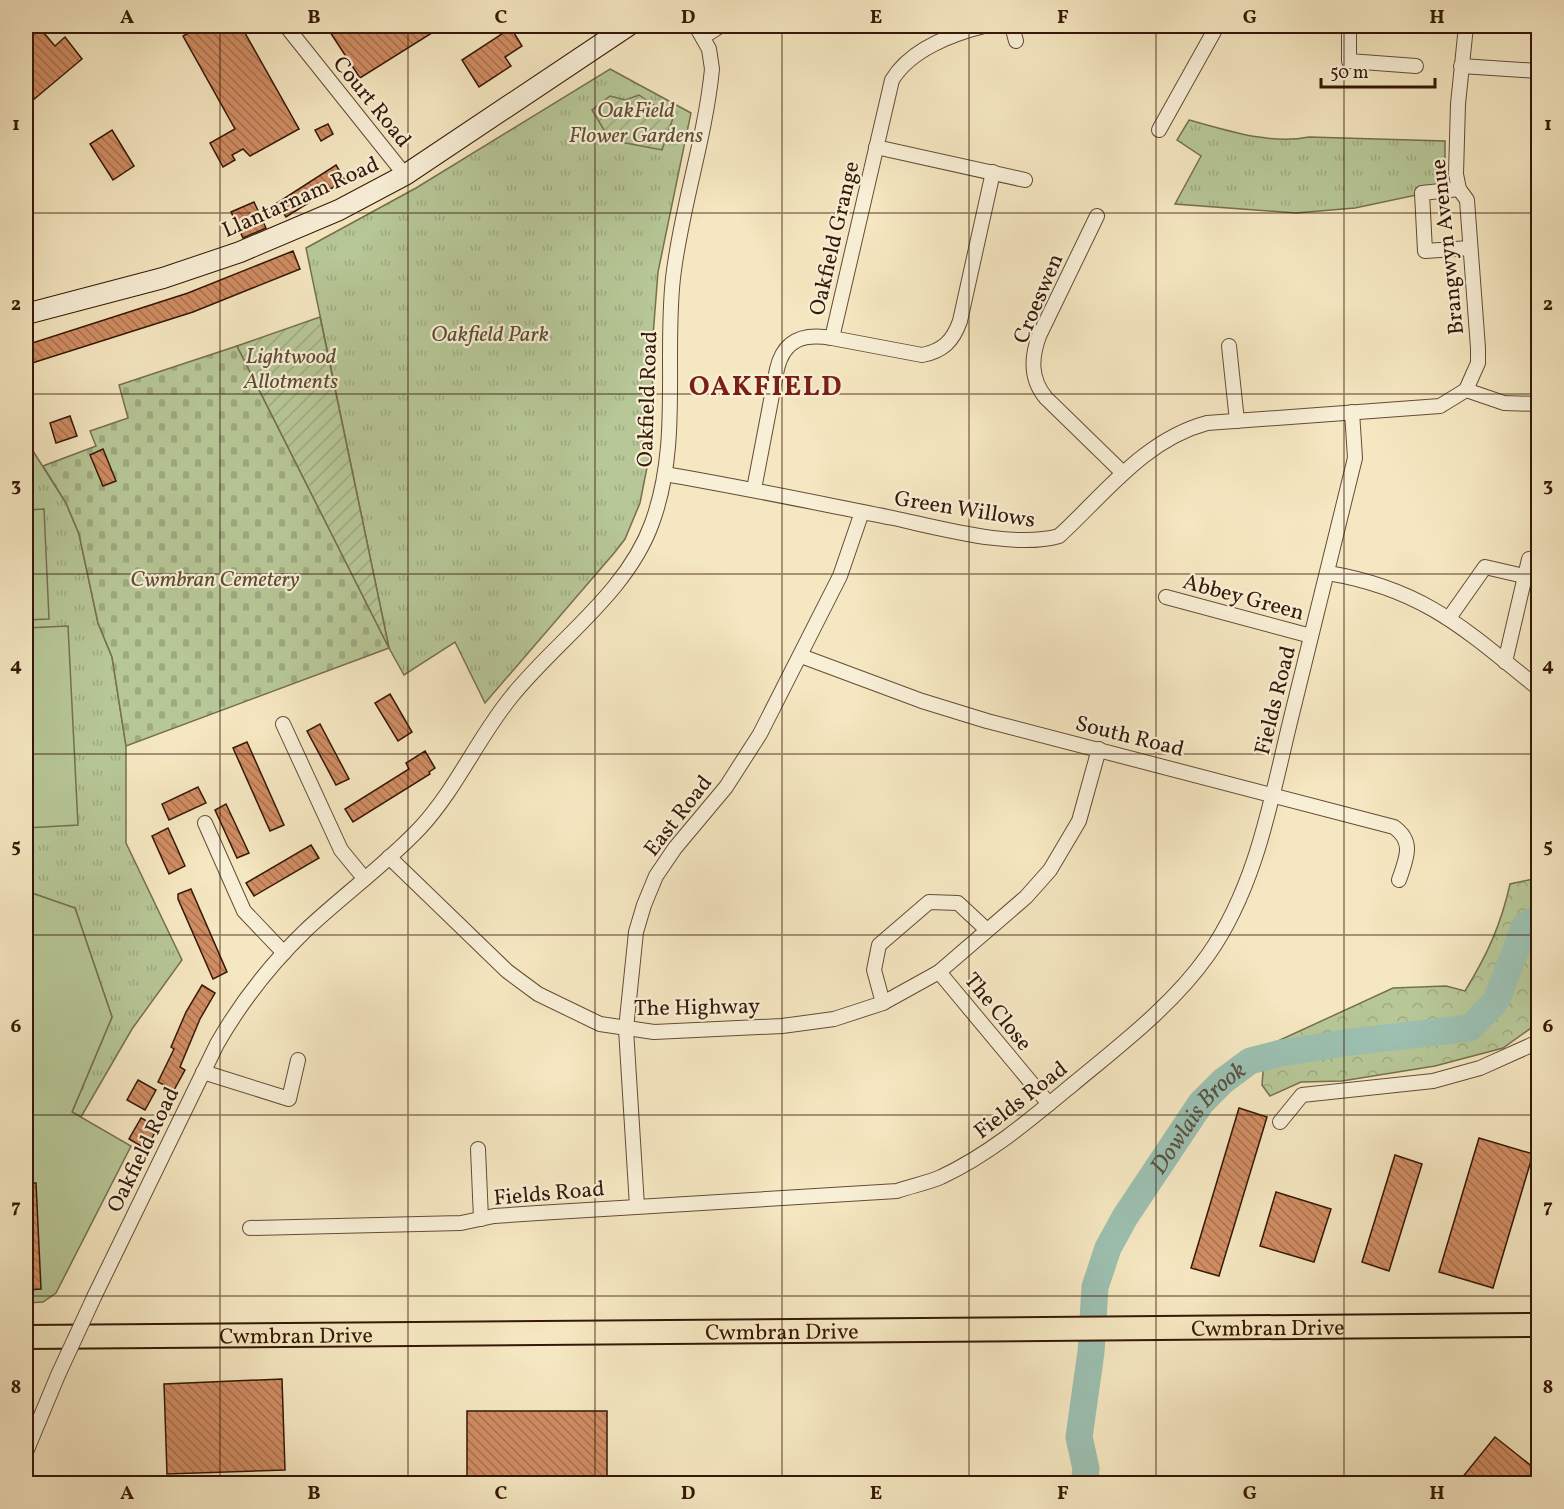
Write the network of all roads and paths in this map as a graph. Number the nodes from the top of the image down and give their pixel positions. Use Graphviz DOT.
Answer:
graph roads {
  1 [pos="286,26"];
  2 [pos="628,26"];
  3 [pos="720,26"];
  4 [pos="984,26"];
  5 [pos="1012,26"];
  6 [pos="1217,26"];
  7 [pos="1349,26"];
  8 [pos="1466,26"];
  9 [pos="700,31"];
  10 [pos="1016,41"];
  11 [pos="1416,66"];
  12 [pos="1461,66"];
  13 [pos="1539,71"];
  14 [pos="1159,130"];
  15 [pos="876,147"];
  16 [pos="993,172"];
  17 [pos="405,175"];
  18 [pos="1025,180"];
  19 [pos="1459,189"];
  20 [pos="1097,216"];
  21 [pos="1470,248"];
  22 [pos="26,314"];
  23 [pos="832,338"];
  24 [pos="1229,346"];
  25 [pos="1466,390"];
  26 [pos="1539,404"];
  27 [pos="1352,412"];
  28 [pos="1237,421"];
  29 [pos="1123,473"];
  30 [pos="665,474"];
  31 [pos="754,489"];
  32 [pos="862,512"];
  33 [pos="1529,559"];
  34 [pos="1328,573"];
  35 [pos="1524,576"];
  36 [pos="1166,597"];
  37 [pos="1449,618"];
  38 [pos="1311,636"];
  39 [pos="801,656"];
  40 [pos="1505,662"];
  41 [pos="1539,688"];
  42 [pos="283,724"];
  43 [pos="1099,749"];
  44 [pos="1272,795"];
  45 [pos="205,823"];
  46 [pos="389,857"];
  47 [pos="364,878"];
  48 [pos="1399,880"];
  49 [pos="987,930"];
  50 [pos="284,953"];
  51 [pos="939,972"];
  52 [pos="883,1003"];
  53 [pos="626,1029"];
  54 [pos="1539,1042"];
  55 [pos="298,1060"];
  56 [pos="203,1072"];
  57 [pos="1048,1104"];
  58 [pos="1280,1122"];
  59 [pos="478,1149"];
  60 [pos="637,1206"];
  61 [pos="481,1219"];
  62 [pos="250,1228"];
  63 [pos="1539,1325"];
  64 [pos="26,1337"];
  65 [pos="26,1452"];
  1 -- 17 [label="street, Court Road"];
  2 -- 17 [label="street, Llantarnam Road"];
  3 -- 9 [label="street, Oakfield Road"];
  4 -- 15 [label="street, Oakfield Grange"];
  5 -- 10 [label="street"];
  6 -- 14 [label="street"];
  7 -- 11 [label="street"];
  8 -- 12 [label="street, Brangwyn Avenue"];
  9 -- 30 [label="street, Oakfield Road"];
  12 -- 13 [label="street"];
  12 -- 19 [label="street, Brangwyn Avenue"];
  15 -- 16 [label="street, Oakfield Grange"];
  15 -- 23 [label="street, Oakfield Grange"];
  16 -- 18 [label="street, Oakfield Grange"];
  16 -- 23 [label="street, Oakfield Grange"];
  17 -- 22 [label="street, Llantarnam Road"];
  19 -- 21 [label="street, Brangwyn Avenue"];
  19 -- 21 [label="street"];
  20 -- 29 [label="street, Croeswen"];
  21 -- 25 [label="street, Brangwyn Avenue"];
  23 -- 31 [label="street, Oakfield Grange"];
  24 -- 28 [label="street"];
  25 -- 26 [label="street"];
  25 -- 27 [label="street, Green Willows"];
  27 -- 28 [label="street, Green Willows"];
  27 -- 34 [label="street, Fields Road"];
  28 -- 29 [label="street, Green Willows"];
  29 -- 32 [label="street, Green Willows"];
  30 -- 31 [label="street, Green Willows"];
  30 -- 46 [label="street, Oakfield Road"];
  31 -- 32 [label="street, Green Willows"];
  32 -- 39 [label="street, East Road"];
  33 -- 35 [label="street"];
  34 -- 37 [label="street"];
  34 -- 38 [label="street, Fields Road"];
  35 -- 37 [label="street"];
  35 -- 40 [label="street"];
  36 -- 38 [label="street, Abbey Green"];
  37 -- 40 [label="street"];
  38 -- 44 [label="street, Fields Road"];
  39 -- 43 [label="street, South Road"];
  39 -- 53 [label="street, East Road"];
  40 -- 41 [label="street"];
  42 -- 47 [label="street"];
  43 -- 44 [label="street, South Road"];
  43 -- 49 [label="street, The Highway"];
  44 -- 48 [label="street, South Road"];
  44 -- 57 [label="street, Fields Road"];
  45 -- 50 [label="street"];
  46 -- 47 [label="street, Oakfield Road"];
  46 -- 53 [label="street, The Highway"];
  47 -- 50 [label="street, Oakfield Road"];
  49 -- 51 [label="street, The Highway"];
  49 -- 52 [label="street"];
  50 -- 56 [label="street, Oakfield Road"];
  51 -- 52 [label="street, The Highway"];
  51 -- 57 [label="street, The Close"];
  52 -- 53 [label="street, The Highway"];
  53 -- 60 [label="street, East Road"];
  54 -- 58 [label="street"];
  55 -- 56 [label="street"];
  56 -- 65 [label="street, Oakfield Road, bridge"];
  57 -- 60 [label="street, Fields Road"];
  59 -- 61 [label="street"];
  60 -- 61 [label="street, Fields Road"];
  61 -- 62 [label="street, Fields Road"];
  63 -- 64 [label="main road, Cwmbran Drive"];
}
